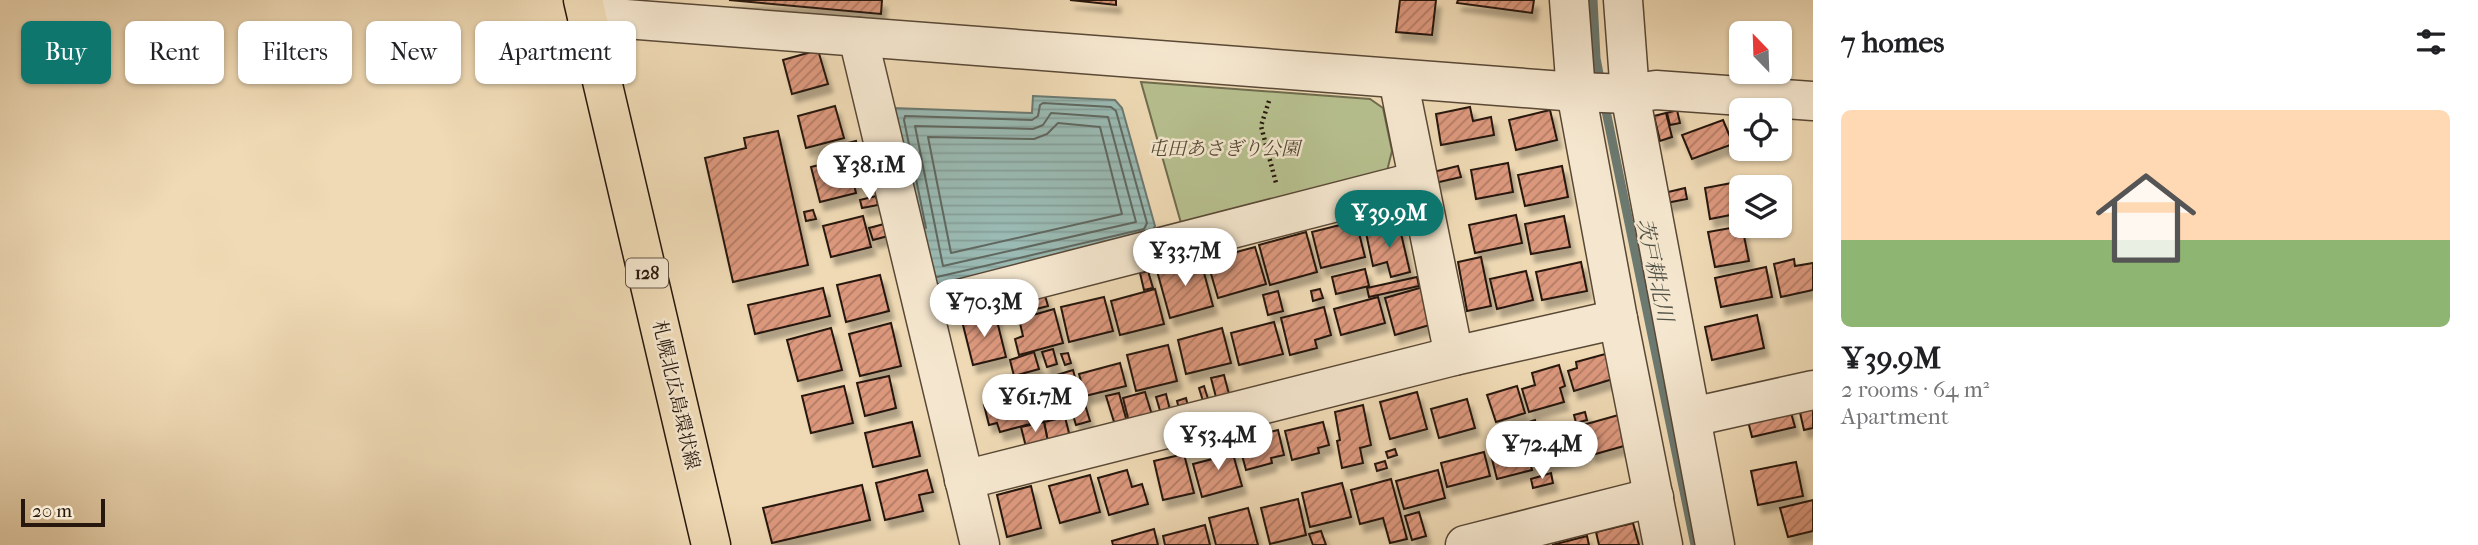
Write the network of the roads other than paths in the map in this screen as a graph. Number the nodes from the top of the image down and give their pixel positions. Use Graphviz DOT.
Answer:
graph roads {
  1 [pos="1569,0"];
  2 [pos="1623,0"];
  3 [pos="585,8"];
  4 [pos="858,37"];
  5 [pos="1398,79"];
  6 [pos="1603,93"];
  7 [pos="1812,105"];
  8 [pos="1418,181"];
  9 [pos="924,308"];
  10 [pos="1618,319"];
  11 [pos="1454,356"];
  12 [pos="1813,390"];
  13 [pos="1692,417"];
  14 [pos="964,480"];
  15 [pos="1654,497"];
  16 [pos="712,545"];
  17 [pos="980,545"];
  18 [pos="1465,545"];
  19 [pos="1663,545"];
  20 [pos="1715,545"];
  1 -- 6 [label="street"];
  2 -- 6 [label="street"];
  3 -- 4 [label="street"];
  3 -- 16 [label="main road, 札幌北広島環状線 / 128"];
  4 -- 5 [label="street"];
  4 -- 9 [label="street"];
  5 -- 6 [label="street"];
  5 -- 8 [label="street"];
  6 -- 7 [label="street"];
  6 -- 10 [label="street"];
  6 -- 13 [label="street"];
  8 -- 9 [label="street"];
  8 -- 11 [label="street"];
  9 -- 14 [label="street"];
  10 -- 11 [label="street"];
  10 -- 15 [label="street"];
  11 -- 14 [label="street"];
  12 -- 13 [label="street"];
  13 -- 20 [label="street"];
  14 -- 17 [label="street"];
  15 -- 18 [label="street"];
  15 -- 19 [label="street"];
}
